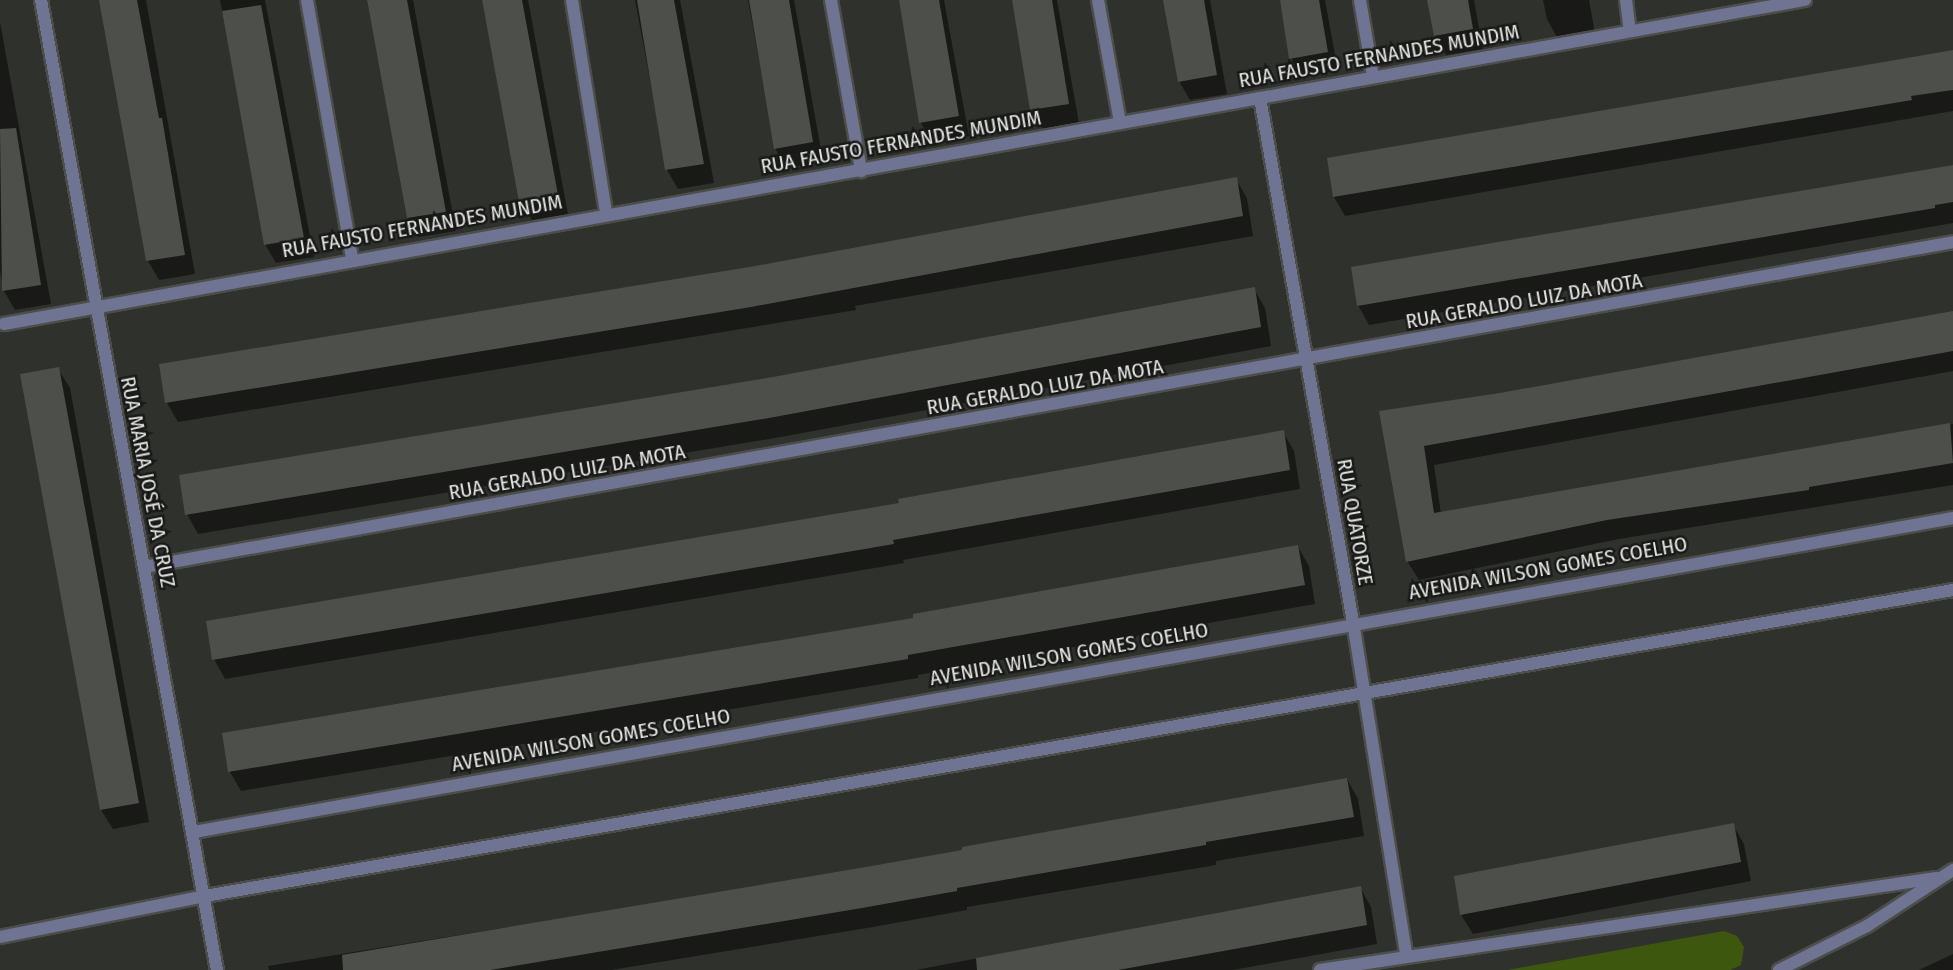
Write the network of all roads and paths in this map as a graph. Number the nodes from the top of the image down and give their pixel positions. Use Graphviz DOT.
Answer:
graph roads {
  1 [pos="41,0"];
  2 [pos="307,0"];
  3 [pos="572,0"];
  4 [pos="831,0"];
  5 [pos="1098,0"];
  6 [pos="1360,0"];
  7 [pos="1626,0"];
  8 [pos="1805,0"];
  9 [pos="1630,31"];
  10 [pos="1373,77"];
  11 [pos="1260,98"];
  12 [pos="1120,122"];
  13 [pos="861,171"];
  14 [pos="606,213"];
  15 [pos="1953,242"];
  16 [pos="352,259"];
  17 [pos="95,304"];
  18 [pos="4,324"];
  19 [pos="1305,361"];
  20 [pos="1953,518"];
  21 [pos="144,567"];
  22 [pos="1953,590"];
  23 [pos="1353,622"];
  24 [pos="1365,694"];
  25 [pos="194,832"];
  26 [pos="1953,870"];
  27 [pos="1936,878"];
  28 [pos="205,896"];
  29 [pos="0,937"];
  30 [pos="1406,954"];
  31 [pos="217,970"];
  32 [pos="1320,970"];
  33 [pos="1779,970"];
  1 -- 17 [label="street, RUA MARIA JOSÉ DA CRUZ"];
  2 -- 16 [label="street"];
  3 -- 14 [label="street"];
  4 -- 13 [label="street"];
  5 -- 12 [label="street"];
  6 -- 10 [label="street"];
  7 -- 9 [label="street"];
  8 -- 9 [label="street, RUA FAUSTO FERNANDES MUNDIM"];
  9 -- 10 [label="street, RUA FAUSTO FERNANDES MUNDIM"];
  10 -- 11 [label="street, RUA FAUSTO FERNANDES MUNDIM"];
  11 -- 12 [label="street, RUA FAUSTO FERNANDES MUNDIM"];
  11 -- 19 [label="street, RUA QUATORZE"];
  12 -- 13 [label="street, RUA FAUSTO FERNANDES MUNDIM"];
  13 -- 14 [label="street, RUA FAUSTO FERNANDES MUNDIM"];
  14 -- 16 [label="street, RUA FAUSTO FERNANDES MUNDIM"];
  15 -- 19 [label="street, RUA GERALDO LUIZ DA MOTA"];
  16 -- 17 [label="street, RUA FAUSTO FERNANDES MUNDIM"];
  17 -- 18 [label="street, RUA FAUSTO FERNANDES MUNDIM"];
  17 -- 21 [label="street, RUA MARIA JOSÉ DA CRUZ"];
  19 -- 21 [label="street, RUA GERALDO LUIZ DA MOTA"];
  19 -- 23 [label="street, RUA QUATORZE"];
  20 -- 23 [label="street, AVENIDA WILSON GOMES COELHO"];
  21 -- 25 [label="street, RUA MARIA JOSÉ DA CRUZ"];
  22 -- 24 [label="street"];
  23 -- 24 [label="street, RUA QUATORZE"];
  23 -- 25 [label="street, AVENIDA WILSON GOMES COELHO"];
  24 -- 28 [label="street"];
  24 -- 30 [label="street, RUA QUATORZE"];
  25 -- 28 [label="street, RUA MARIA JOSÉ DA CRUZ"];
  26 -- 27 [label="street"];
  27 -- 30 [label="street"];
  27 -- 33 [label="street"];
  28 -- 29 [label="street"];
  28 -- 31 [label="street, RUA MARIA JOSÉ DA CRUZ"];
  30 -- 32 [label="street"];
}
